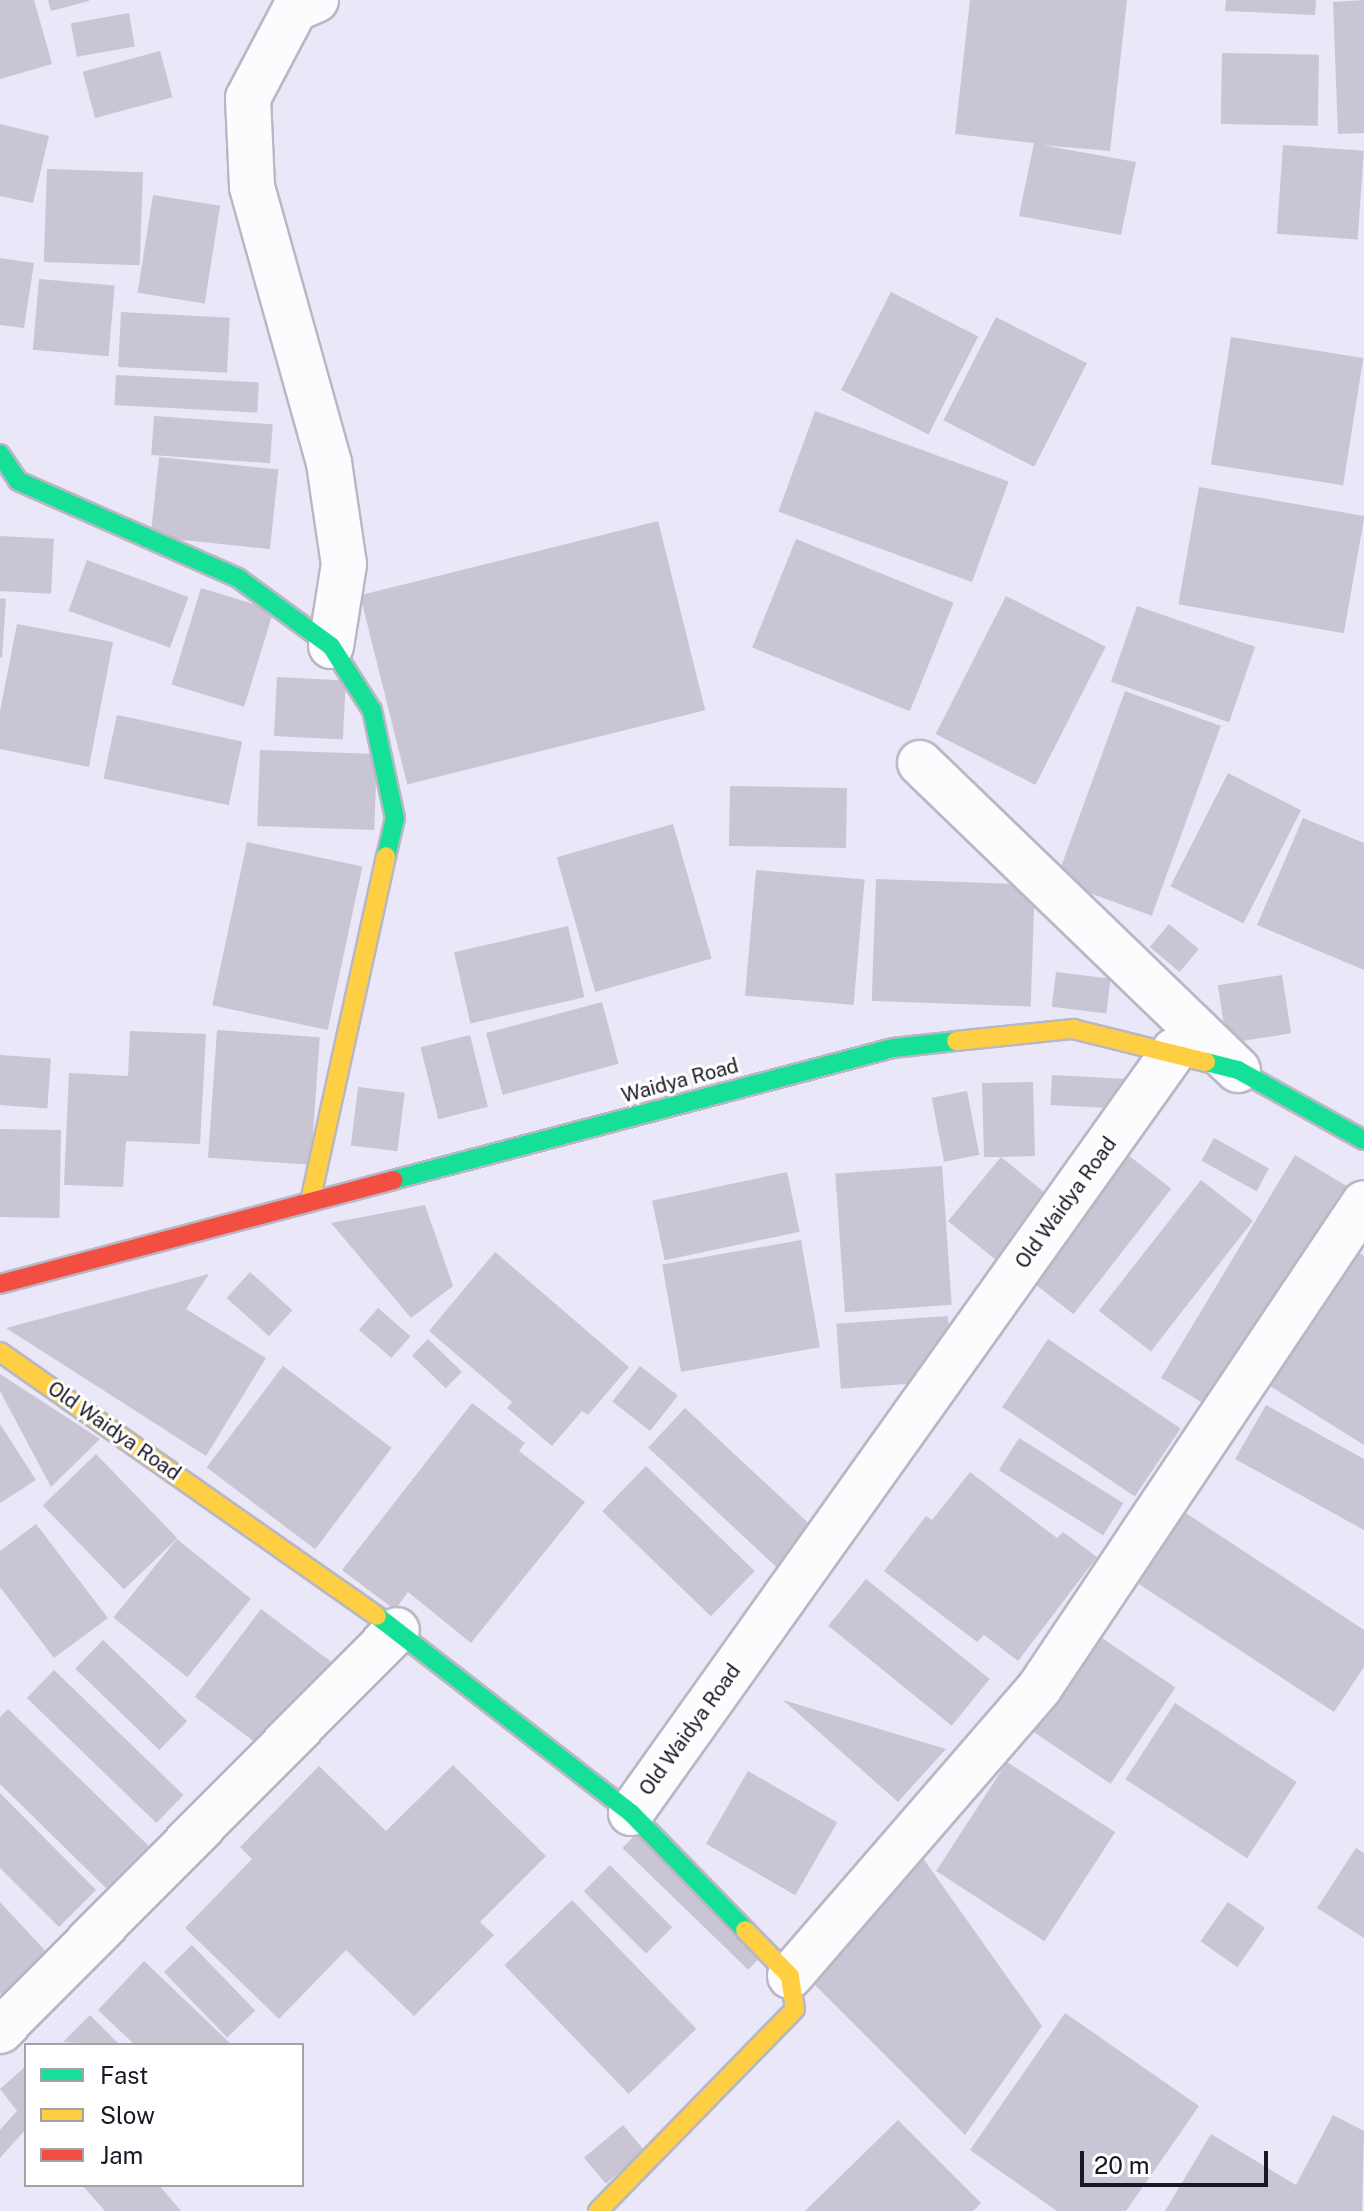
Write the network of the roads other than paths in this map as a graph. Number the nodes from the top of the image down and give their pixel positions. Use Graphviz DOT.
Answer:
graph roads {
  1 [pos="316,0"];
  2 [pos="0,454"];
  3 [pos="331,646"];
  4 [pos="920,763"];
  5 [pos="1174,1051"];
  6 [pos="1238,1070"];
  7 [pos="1364,1140"];
  8 [pos="310,1202"];
  9 [pos="1364,1203"];
  10 [pos="0,1284"];
  11 [pos="0,1352"];
  12 [pos="397,1630"];
  13 [pos="631,1813"];
  14 [pos="790,1976"];
  15 [pos="0,2031"];
  16 [pos="598,2211"];
  1 -- 3 [label="street"];
  2 -- 3 [label="street"];
  3 -- 8 [label="street"];
  4 -- 6 [label="street"];
  5 -- 6 [label="street, Waidya Road"];
  5 -- 8 [label="street, Waidya Road"];
  5 -- 13 [label="street, Old Waidya Road"];
  6 -- 7 [label="street, Waidya Road"];
  8 -- 10 [label="street, Waidya Road"];
  9 -- 14 [label="street"];
  11 -- 12 [label="street, Old Waidya Road"];
  12 -- 13 [label="street, Old Waidya Road"];
  12 -- 15 [label="street"];
  13 -- 14 [label="street"];
  14 -- 16 [label="street"];
}
